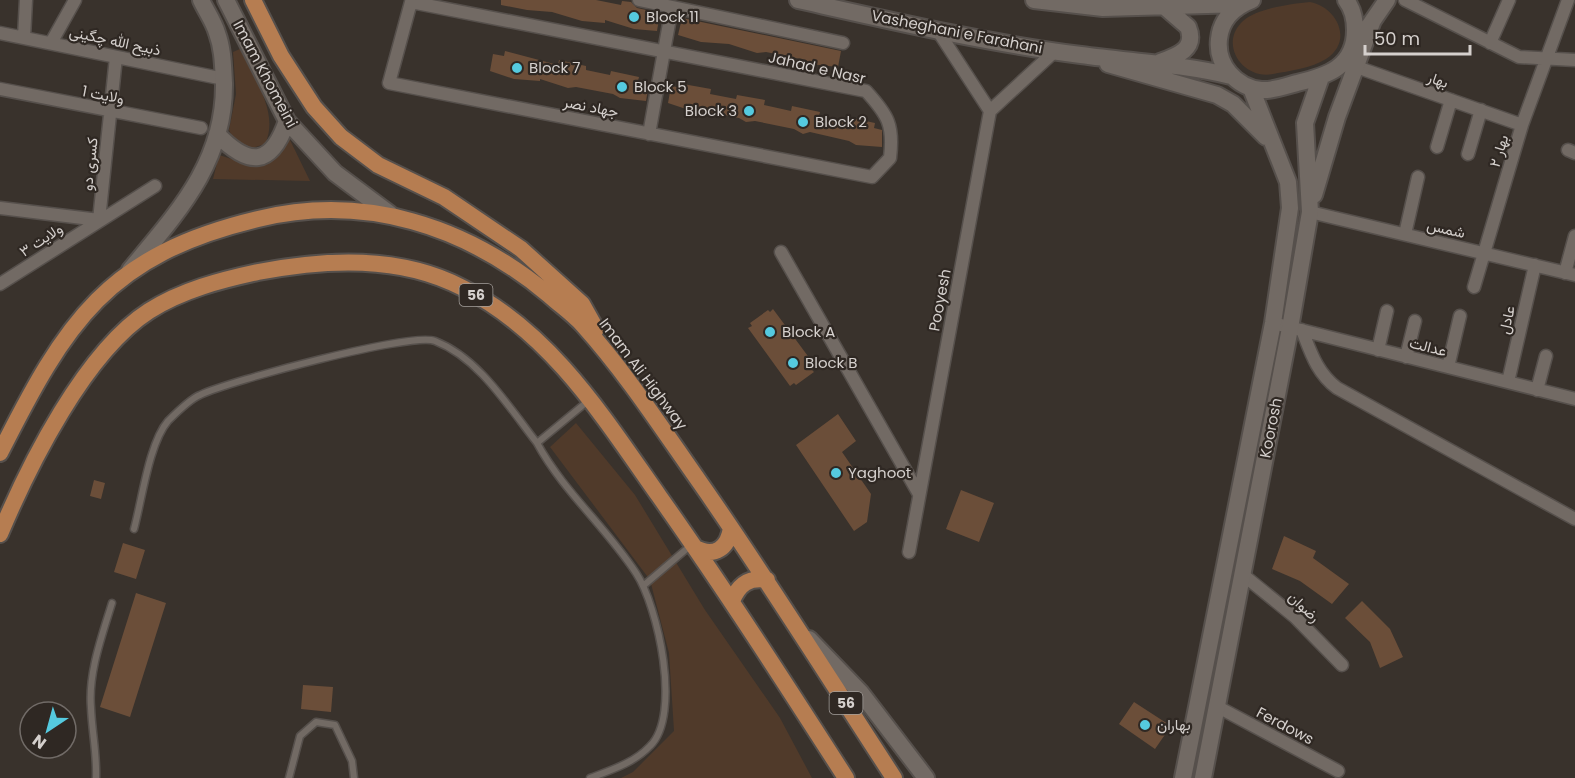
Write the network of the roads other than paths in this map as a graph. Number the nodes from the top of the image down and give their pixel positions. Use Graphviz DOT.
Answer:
graph roads {
  1 [pos="26,0"];
  2 [pos="75,0"];
  3 [pos="201,0"];
  4 [pos="226,0"];
  5 [pos="253,0"];
  6 [pos="639,0"];
  7 [pos="798,0"];
  8 [pos="1034,0"];
  9 [pos="1346,0"];
  10 [pos="1387,0"];
  11 [pos="1405,0"];
  12 [pos="1509,0"];
  13 [pos="1568,0"];
  14 [pos="412,1"];
  15 [pos="1247,2"];
  16 [pos="672,7"];
  17 [pos="1166,8"];
  18 [pos="1373,20"];
  19 [pos="938,31"];
  20 [pos="0,33"];
  21 [pos="24,37"];
  22 [pos="51,43"];
  23 [pos="843,43"];
  24 [pos="1490,43"];
  25 [pos="1353,46"];
  26 [pos="1055,51"];
  27 [pos="664,52"];
  28 [pos="1082,55"];
  29 [pos="116,57"];
  30 [pos="1547,59"];
  31 [pos="1575,60"];
  32 [pos="1159,62"];
  33 [pos="1350,64"];
  34 [pos="1231,76"];
  35 [pos="1321,77"];
  36 [pos="224,79"];
  37 [pos="1251,88"];
  38 [pos="0,89"];
  39 [pos="1451,100"];
  40 [pos="1480,110"];
  41 [pos="990,111"];
  42 [pos="111,112"];
  43 [pos="287,121"];
  44 [pos="1522,125"];
  45 [pos="201,128"];
  46 [pos="217,134"];
  47 [pos="649,134"];
  48 [pos="1437,147"];
  49 [pos="1277,153"];
  50 [pos="1468,154"];
  51 [pos="1418,177"];
  52 [pos="155,186"];
  53 [pos="0,208"];
  54 [pos="1310,212"];
  55 [pos="390,214"];
  56 [pos="99,220"];
  57 [pos="1405,234"];
  58 [pos="1575,236"];
  59 [pos="781,252"];
  60 [pos="1483,253"];
  61 [pos="1535,265"];
  62 [pos="130,270"];
  63 [pos="1570,274"];
  64 [pos="0,285"];
  65 [pos="1474,287"];
  66 [pos="1387,311"];
  67 [pos="1460,316"];
  68 [pos="1414,321"];
  69 [pos="1273,323"];
  70 [pos="1296,329"];
  71 [pos="1378,350"];
  72 [pos="1546,356"];
  73 [pos="1406,357"];
  74 [pos="614,362"];
  75 [pos="1448,367"];
  76 [pos="1508,382"];
  77 [pos="1537,390"];
  78 [pos="1575,399"];
  79 [pos="589,400"];
  80 [pos="537,442"];
  81 [pos="0,453"];
  82 [pos="919,494"];
  83 [pos="1575,519"];
  84 [pos="731,528"];
  85 [pos="134,529"];
  86 [pos="0,534"];
  87 [pos="694,546"];
  88 [pos="909,552"];
  89 [pos="1242,574"];
  90 [pos="767,580"];
  91 [pos="643,586"];
  92 [pos="732,601"];
  93 [pos="112,603"];
  94 [pos="799,628"];
  95 [pos="1342,665"];
  96 [pos="1218,707"];
  97 [pos="1338,771"];
  98 [pos="96,778"];
  99 [pos="289,778"];
  100 [pos="354,778"];
  101 [pos="590,778"];
  102 [pos="846,778"];
  103 [pos="894,778"];
  104 [pos="926,778"];
  105 [pos="1183,778"];
  106 [pos="1203,778"];
  1 -- 21 [label="street"];
  2 -- 22 [label="street"];
  3 -- 36 [label="main road, Imam Khomeini"];
  4 -- 43 [label="main road, Imam Khomeini"];
  5 -- 74 [label="highway"];
  6 -- 16 [label="street, Jahad e Nasr"];
  7 -- 19 [label="main road, Vasheghani e Farahani"];
  8 -- 17 [label="main road"];
  9 -- 25 [label="main road"];
  10 -- 18 [label="main road"];
  11 -- 24 [label="street"];
  12 -- 24 [label="street"];
  13 -- 30 [label="street, بهار ۲"];
  14 -- 27 [label="street, Jahad e Nasr"];
  14 -- 47 [label="street, جهاد نصر"];
  15 -- 17 [label="main road"];
  15 -- 34 [label="main road"];
  16 -- 23 [label="street, Jahad e Nasr"];
  16 -- 27 [label="street"];
  17 -- 32 [label="main road"];
  18 -- 25 [label="main road"];
  18 -- 33 [label="main road"];
  19 -- 26 [label="main road, Vasheghani e Farahani"];
  19 -- 41 [label="street"];
  20 -- 21 [label="street, ذبیح الله چگینی"];
  21 -- 22 [label="street, ذبیح الله چگینی"];
  22 -- 29 [label="street, ذبیح الله چگینی"];
  24 -- 30 [label="street"];
  25 -- 33 [label="main road"];
  26 -- 28 [label="main road, Vasheghani e Farahani"];
  26 -- 41 [label="street"];
  27 -- 47 [label="street"];
  27 -- 47 [label="street, Jahad e Nasr"];
  28 -- 32 [label="main road"];
  28 -- 49 [label="main road"];
  29 -- 36 [label="street, ذبیح الله چگینی"];
  29 -- 42 [label="street, کسری دو"];
  30 -- 31 [label="street"];
  30 -- 44 [label="street, بهار ۲"];
  32 -- 34 [label="main road"];
  33 -- 35 [label="main road"];
  33 -- 39 [label="street, بهار"];
  33 -- 54 [label="main road"];
  34 -- 37 [label="main road"];
  35 -- 37 [label="main road"];
  35 -- 54 [label="main road, Koorosh"];
  36 -- 46 [label="main road, Imam Khomeini"];
  37 -- 49 [label="main road, Koorosh"];
  38 -- 42 [label="street, ولایت 1"];
  39 -- 40 [label="street, بهار"];
  39 -- 48 [label="street"];
  40 -- 44 [label="street, بهار"];
  40 -- 50 [label="street"];
  41 -- 82 [label="street, Pooyesh"];
  42 -- 45 [label="street, ولایت 1"];
  42 -- 56 [label="street, کسری دو"];
  43 -- 46 [label="main road"];
  43 -- 55 [label="main road, Imam Khomeini"];
  44 -- 60 [label="street, بهار ۲"];
  46 -- 62 [label="main road, Imam Khomeini"];
  49 -- 69 [label="main road, Koorosh"];
  51 -- 57 [label="street"];
  52 -- 56 [label="street, ولایت ۳"];
  53 -- 56 [label="street"];
  54 -- 57 [label="street, شمس"];
  54 -- 70 [label="main road, Koorosh"];
  55 -- 62 [label="highway, Imam Ali Highway / 56"];
  55 -- 74 [label="highway, Imam Ali Highway / 56"];
  56 -- 64 [label="street, ولایت ۳"];
  57 -- 60 [label="street, شمس"];
  58 -- 63 [label="street"];
  59 -- 82 [label="street"];
  60 -- 61 [label="street, شمس"];
  60 -- 65 [label="street, بهار ۲"];
  61 -- 63 [label="street, شمس"];
  61 -- 76 [label="street, عادل"];
  62 -- 81 [label="highway, Imam Ali Highway / 56"];
  66 -- 71 [label="street"];
  67 -- 75 [label="street"];
  68 -- 73 [label="street"];
  69 -- 70 [label="street, عدالت"];
  69 -- 105 [label="main road, Koorosh"];
  70 -- 71 [label="street, عدالت"];
  70 -- 83 [label="street"];
  70 -- 89 [label="main road, Koorosh"];
  71 -- 73 [label="street, عدالت"];
  72 -- 77 [label="street"];
  73 -- 75 [label="street, عدالت"];
  74 -- 84 [label="highway, Imam Ali Highway / 56"];
  75 -- 76 [label="street, عدالت"];
  76 -- 77 [label="street, عدالت"];
  77 -- 78 [label="street, عدالت"];
  79 -- 80 [label="lane"];
  79 -- 86 [label="highway, 56"];
  79 -- 87 [label="highway, 56"];
  80 -- 85 [label="lane"];
  80 -- 91 [label="lane"];
  82 -- 88 [label="street, Pooyesh"];
  84 -- 87 [label="highway"];
  84 -- 90 [label="highway, Imam Ali Highway / 56"];
  87 -- 91 [label="lane"];
  87 -- 92 [label="highway, 56"];
  89 -- 95 [label="street, رضوان"];
  89 -- 96 [label="main road, Koorosh"];
  90 -- 92 [label="highway"];
  90 -- 94 [label="highway, Imam Ali Highway / 56"];
  91 -- 101 [label="lane"];
  92 -- 102 [label="highway, 56"];
  93 -- 98 [label="lane"];
  94 -- 103 [label="highway, Imam Ali Highway / 56"];
  94 -- 104 [label="main road"];
  96 -- 97 [label="street, Ferdows"];
  96 -- 106 [label="main road, Koorosh"];
  99 -- 100 [label="lane"];
}
